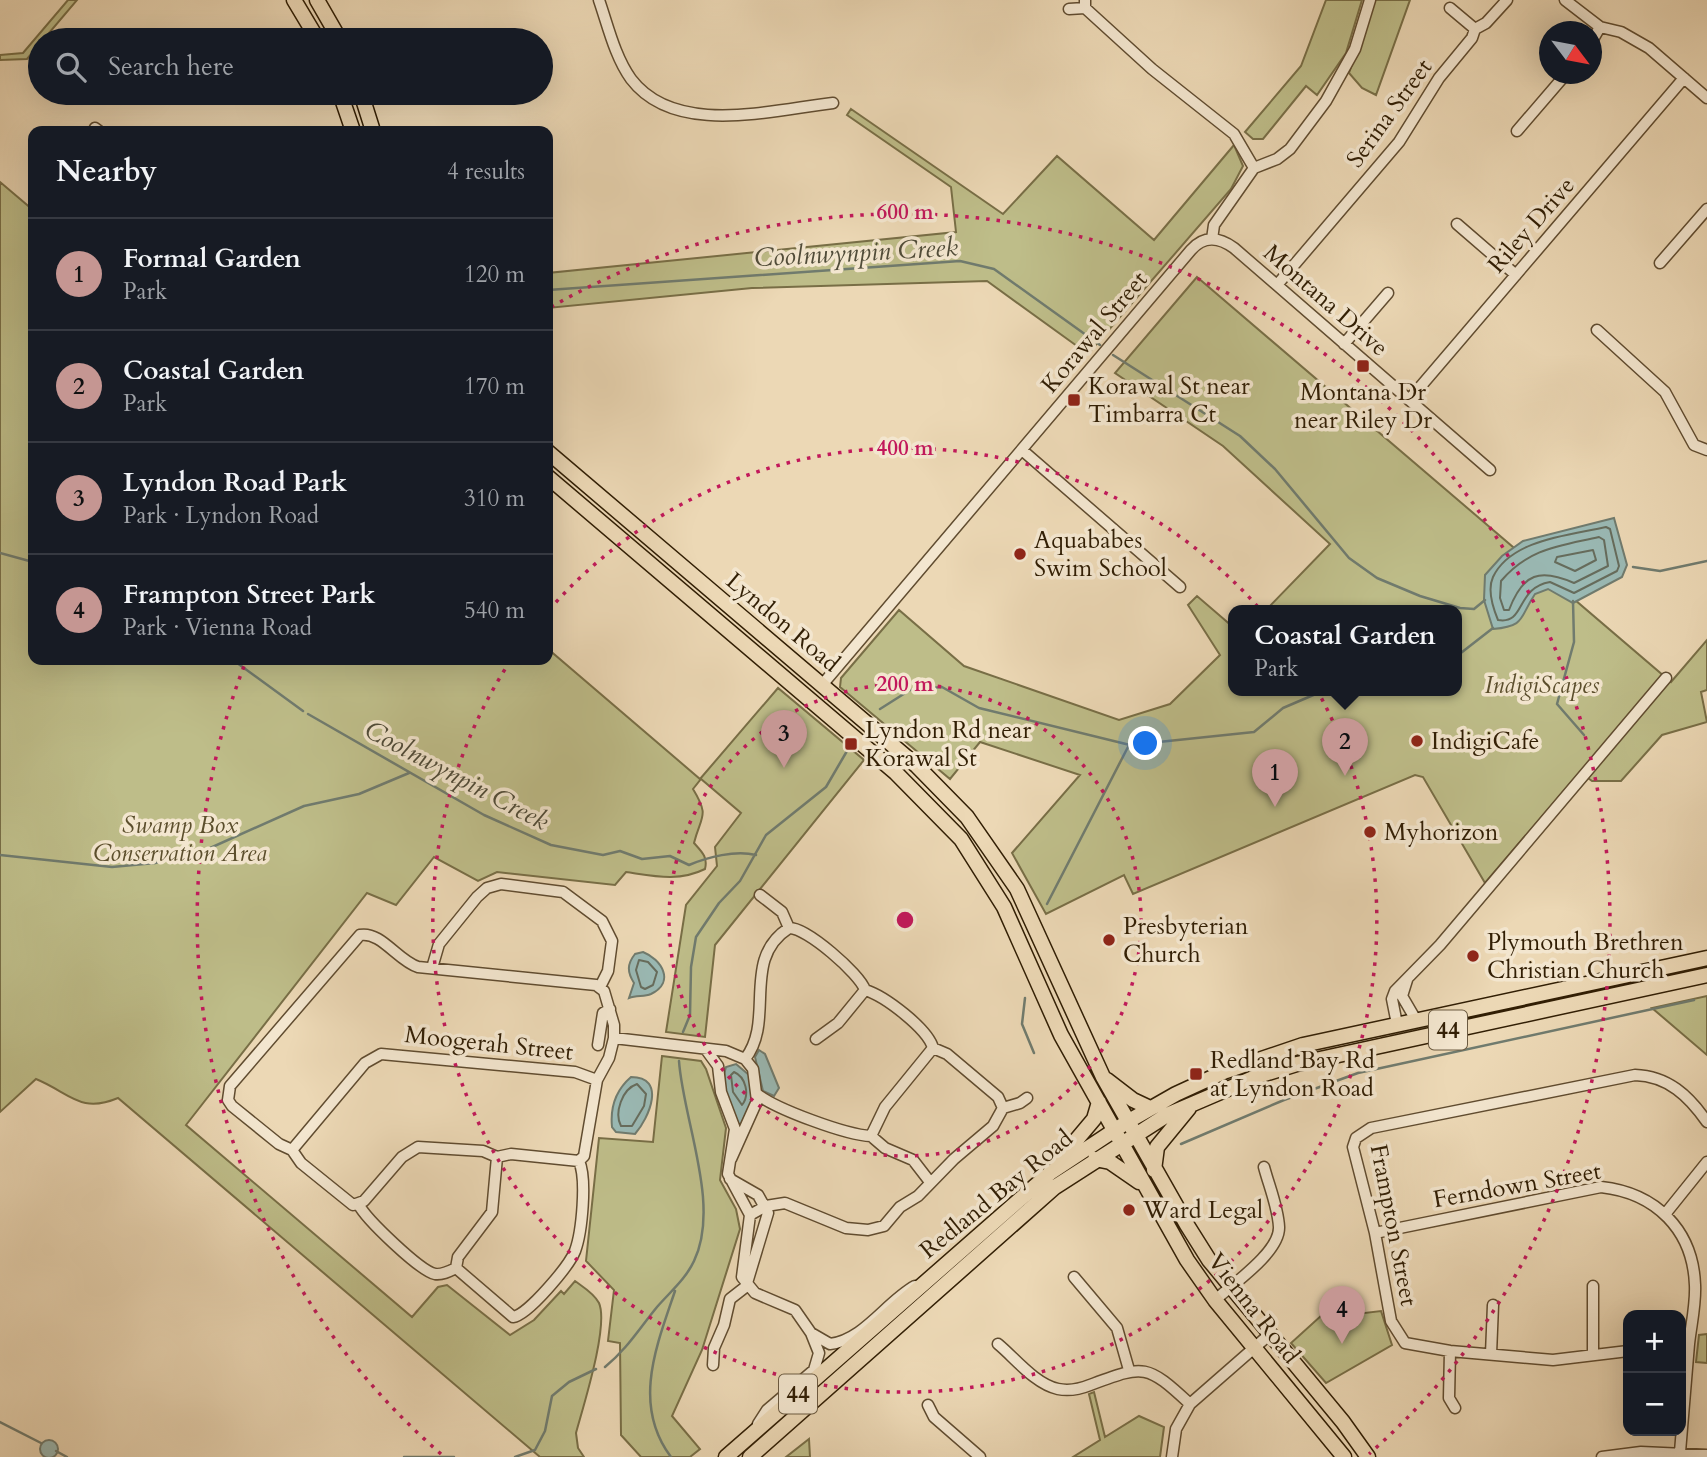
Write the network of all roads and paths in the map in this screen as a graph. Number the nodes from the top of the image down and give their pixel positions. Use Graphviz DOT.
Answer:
graph roads {
  1 [pos="294,0"];
  2 [pos="317,0"];
  3 [pos="599,0"];
  4 [pos="1370,0"];
  5 [pos="1507,0"];
  6 [pos="1565,0"];
  7 [pos="1085,4"];
  8 [pos="1450,8"];
  9 [pos="1069,9"];
  10 [pos="1592,21"];
  11 [pos="1602,27"];
  12 [pos="311,28"];
  13 [pos="333,28"];
  14 [pos="1475,29"];
  15 [pos="1684,78"];
  16 [pos="1557,84"];
  17 [pos="1707,97"];
  18 [pos="833,103"];
  19 [pos="344,105"];
  20 [pos="365,105"];
  21 [pos="351,126"];
  22 [pos="371,126"];
  23 [pos="1517,131"];
  24 [pos="1254,168"];
  25 [pos="1707,209"];
  26 [pos="1457,224"];
  27 [pos="1212,239"];
  28 [pos="1660,263"];
  29 [pos="1516,275"];
  30 [pos="1276,285"];
  31 [pos="1388,293"];
  32 [pos="1597,330"];
  33 [pos="1344,344"];
  34 [pos="1409,400"];
  35 [pos="1022,450"];
  36 [pos="1707,450"];
  37 [pos="553,456"];
  38 [pos="1490,470"];
  39 [pos="553,481"];
  40 [pos="1180,587"];
  41 [pos="1666,678"];
  42 [pos="822,685"];
  43 [pos="809,700"];
  44 [pos="760,895"];
  45 [pos="789,928"];
  46 [pos="1707,958"];
  47 [pos="432,968"];
  48 [pos="1707,975"];
  49 [pos="1408,978"];
  50 [pos="600,987"];
  51 [pos="865,990"];
  52 [pos="610,1009"];
  53 [pos="1406,1022"];
  54 [pos="614,1038"];
  55 [pos="1409,1038"];
  56 [pos="816,1039"];
  57 [pos="598,1045"];
  58 [pos="933,1048"];
  59 [pos="706,1051"];
  60 [pos="726,1052"];
  61 [pos="745,1059"];
  62 [pos="718,1066"];
  63 [pos="1102,1077"];
  64 [pos="597,1080"];
  65 [pos="758,1094"];
  66 [pos="1027,1098"];
  67 [pos="1099,1101"];
  68 [pos="1195,1102"];
  69 [pos="768,1103"];
  70 [pos="756,1108"];
  71 [pos="1003,1108"];
  72 [pos="1150,1108"];
  73 [pos="1707,1122"];
  74 [pos="1124,1132"];
  75 [pos="871,1136"];
  76 [pos="292,1150"];
  77 [pos="498,1157"];
  78 [pos="1094,1159"];
  79 [pos="579,1161"];
  80 [pos="730,1161"];
  81 [pos="1707,1162"];
  82 [pos="1264,1167"];
  83 [pos="1154,1170"];
  84 [pos="1050,1173"];
  85 [pos="730,1179"];
  86 [pos="930,1182"];
  87 [pos="1143,1185"];
  88 [pos="359,1205"];
  89 [pos="766,1206"];
  90 [pos="1667,1213"];
  91 [pos="750,1215"];
  92 [pos="1375,1233"];
  93 [pos="456,1268"];
  94 [pos="1074,1277"];
  95 [pos="930,1278"];
  96 [pos="747,1284"];
  97 [pos="1593,1286"];
  98 [pos="1230,1287"];
  99 [pos="1701,1287"];
  100 [pos="1215,1300"];
  101 [pos="1493,1305"];
  102 [pos="811,1333"];
  103 [pos="1270,1334"];
  104 [pos="1686,1341"];
  105 [pos="998,1344"];
  106 [pos="1254,1348"];
  107 [pos="1450,1351"];
  108 [pos="1623,1351"];
  109 [pos="1491,1354"];
  110 [pos="1593,1354"];
  111 [pos="713,1365"];
  112 [pos="1129,1370"];
  113 [pos="1683,1373"];
  114 [pos="1190,1404"];
  115 [pos="928,1405"];
  116 [pos="1455,1408"];
  117 [pos="751,1436"];
  118 [pos="1679,1452"];
  119 [pos="1707,1455"];
  120 [pos="726,1457"];
  121 [pos="750,1457"];
  122 [pos="980,1457"];
  123 [pos="1172,1457"];
  124 [pos="1345,1457"];
  125 [pos="1368,1457"];
  126 [pos="1601,1457"];
  1 -- 12 [label="main road"];
  2 -- 13 [label="main road"];
  3 -- 18 [label="street"];
  4 -- 24 [label="street"];
  5 -- 14 [label="street, Serina Street"];
  6 -- 10 [label="street"];
  7 -- 9 [label="street"];
  7 -- 24 [label="street"];
  8 -- 14 [label="street"];
  11 -- 15 [label="street"];
  14 -- 30 [label="street, Serina Street"];
  15 -- 17 [label="street"];
  15 -- 29 [label="street, Riley Drive"];
  16 -- 23 [label="street"];
  19 -- 21 [label="main road"];
  20 -- 22 [label="main road"];
  24 -- 27 [label="street"];
  25 -- 28 [label="street"];
  26 -- 29 [label="street"];
  27 -- 30 [label="street, Montana Drive"];
  27 -- 35 [label="street, Korawal Street"];
  29 -- 34 [label="street, Riley Drive"];
  30 -- 33 [label="street, Montana Drive"];
  31 -- 33 [label="street"];
  32 -- 36 [label="street"];
  33 -- 34 [label="street, Montana Drive"];
  34 -- 38 [label="street, Montana Drive"];
  35 -- 40 [label="street"];
  35 -- 42 [label="street, Korawal Street"];
  37 -- 42 [label="main road, Lyndon Road"];
  39 -- 43 [label="main road, Lyndon Road"];
  41 -- 49 [label="street"];
  42 -- 43 [label="main road"];
  42 -- 63 [label="main road, Lyndon Road"];
  43 -- 67 [label="main road, Lyndon Road"];
  44 -- 45 [label="street"];
  45 -- 51 [label="street"];
  45 -- 61 [label="street"];
  46 -- 53 [label="main road, Redland Bay Road / 44"];
  47 -- 50 [label="street"];
  47 -- 50 [label="street"];
  47 -- 76 [label="street"];
  48 -- 55 [label="main road, Redland Bay Road / 44"];
  49 -- 53 [label="street"];
  49 -- 53 [label="street"];
  50 -- 52 [label="street"];
  51 -- 56 [label="street"];
  51 -- 58 [label="street"];
  52 -- 54 [label="street"];
  52 -- 57 [label="street"];
  53 -- 55 [label="main road"];
  53 -- 72 [label="main road, Redland Bay Road / 44"];
  54 -- 59 [label="street"];
  54 -- 64 [label="street"];
  55 -- 68 [label="main road, Redland Bay Road / 44"];
  58 -- 71 [label="street"];
  58 -- 75 [label="street"];
  59 -- 60 [label="street"];
  59 -- 62 [label="street"];
  60 -- 61 [label="street"];
  60 -- 62 [label="street"];
  61 -- 65 [label="street"];
  62 -- 80 [label="street"];
  63 -- 72 [label="main road"];
  63 -- 74 [label="main road, Lyndon Road"];
  64 -- 76 [label="street, Moogerah Street"];
  64 -- 79 [label="street"];
  65 -- 69 [label="street"];
  65 -- 70 [label="street"];
  66 -- 71 [label="street"];
  67 -- 74 [label="main road, Lyndon Road"];
  67 -- 84 [label="main road"];
  68 -- 74 [label="main road, Redland Bay Road / 44"];
  68 -- 83 [label="main road"];
  69 -- 70 [label="street"];
  69 -- 75 [label="street"];
  70 -- 80 [label="street"];
  71 -- 86 [label="street"];
  72 -- 74 [label="main road, Redland Bay Road / 44"];
  73 -- 92 [label="street, Frampton Street"];
  74 -- 78 [label="main road, Redland Bay Road / 44"];
  74 -- 83 [label="main road, Vienna Road"];
  74 -- 84 [label="main road, Redland Bay Road / 44"];
  74 -- 87 [label="main road, Vienna Road"];
  75 -- 86 [label="street"];
  76 -- 88 [label="street"];
  77 -- 79 [label="street"];
  77 -- 88 [label="street"];
  77 -- 93 [label="street"];
  78 -- 87 [label="main road"];
  78 -- 121 [label="main road, Redland Bay Road / 44"];
  79 -- 93 [label="street"];
  80 -- 85 [label="street"];
  81 -- 90 [label="street"];
  82 -- 98 [label="street"];
  83 -- 98 [label="main road, Vienna Road"];
  84 -- 95 [label="main road, Redland Bay Road / 44"];
  85 -- 89 [label="street"];
  85 -- 91 [label="street"];
  86 -- 89 [label="street"];
  87 -- 100 [label="main road, Vienna Road"];
  88 -- 93 [label="street"];
  89 -- 91 [label="street"];
  89 -- 96 [label="street"];
  90 -- 92 [label="street, Ferndown Street"];
  90 -- 99 [label="street, Ferndown Street"];
  91 -- 96 [label="street"];
  92 -- 107 [label="street, Frampton Street"];
  94 -- 112 [label="street"];
  95 -- 102 [label="street"];
  95 -- 117 [label="main road, Redland Bay Road / 44"];
  96 -- 102 [label="street"];
  96 -- 111 [label="street"];
  97 -- 110 [label="street"];
  98 -- 100 [label="street"];
  98 -- 103 [label="main road, Vienna Road"];
  99 -- 104 [label="street, Ferndown Street"];
  100 -- 106 [label="main road, Vienna Road"];
  101 -- 109 [label="street"];
  102 -- 117 [label="street"];
  103 -- 106 [label="street"];
  103 -- 125 [label="main road, Vienna Road"];
  105 -- 112 [label="street"];
  106 -- 114 [label="street"];
  106 -- 124 [label="main road, Vienna Road"];
  107 -- 109 [label="street, Frampton Street"];
  107 -- 116 [label="street"];
  108 -- 110 [label="street, Frampton Street"];
  109 -- 110 [label="street, Frampton Street"];
  112 -- 114 [label="street"];
  113 -- 118 [label="street, Ferndown Street"];
  114 -- 123 [label="street"];
  115 -- 122 [label="street"];
  117 -- 120 [label="main road, Redland Bay Road / 44"];
  118 -- 119 [label="street"];
  118 -- 126 [label="street"];
}
